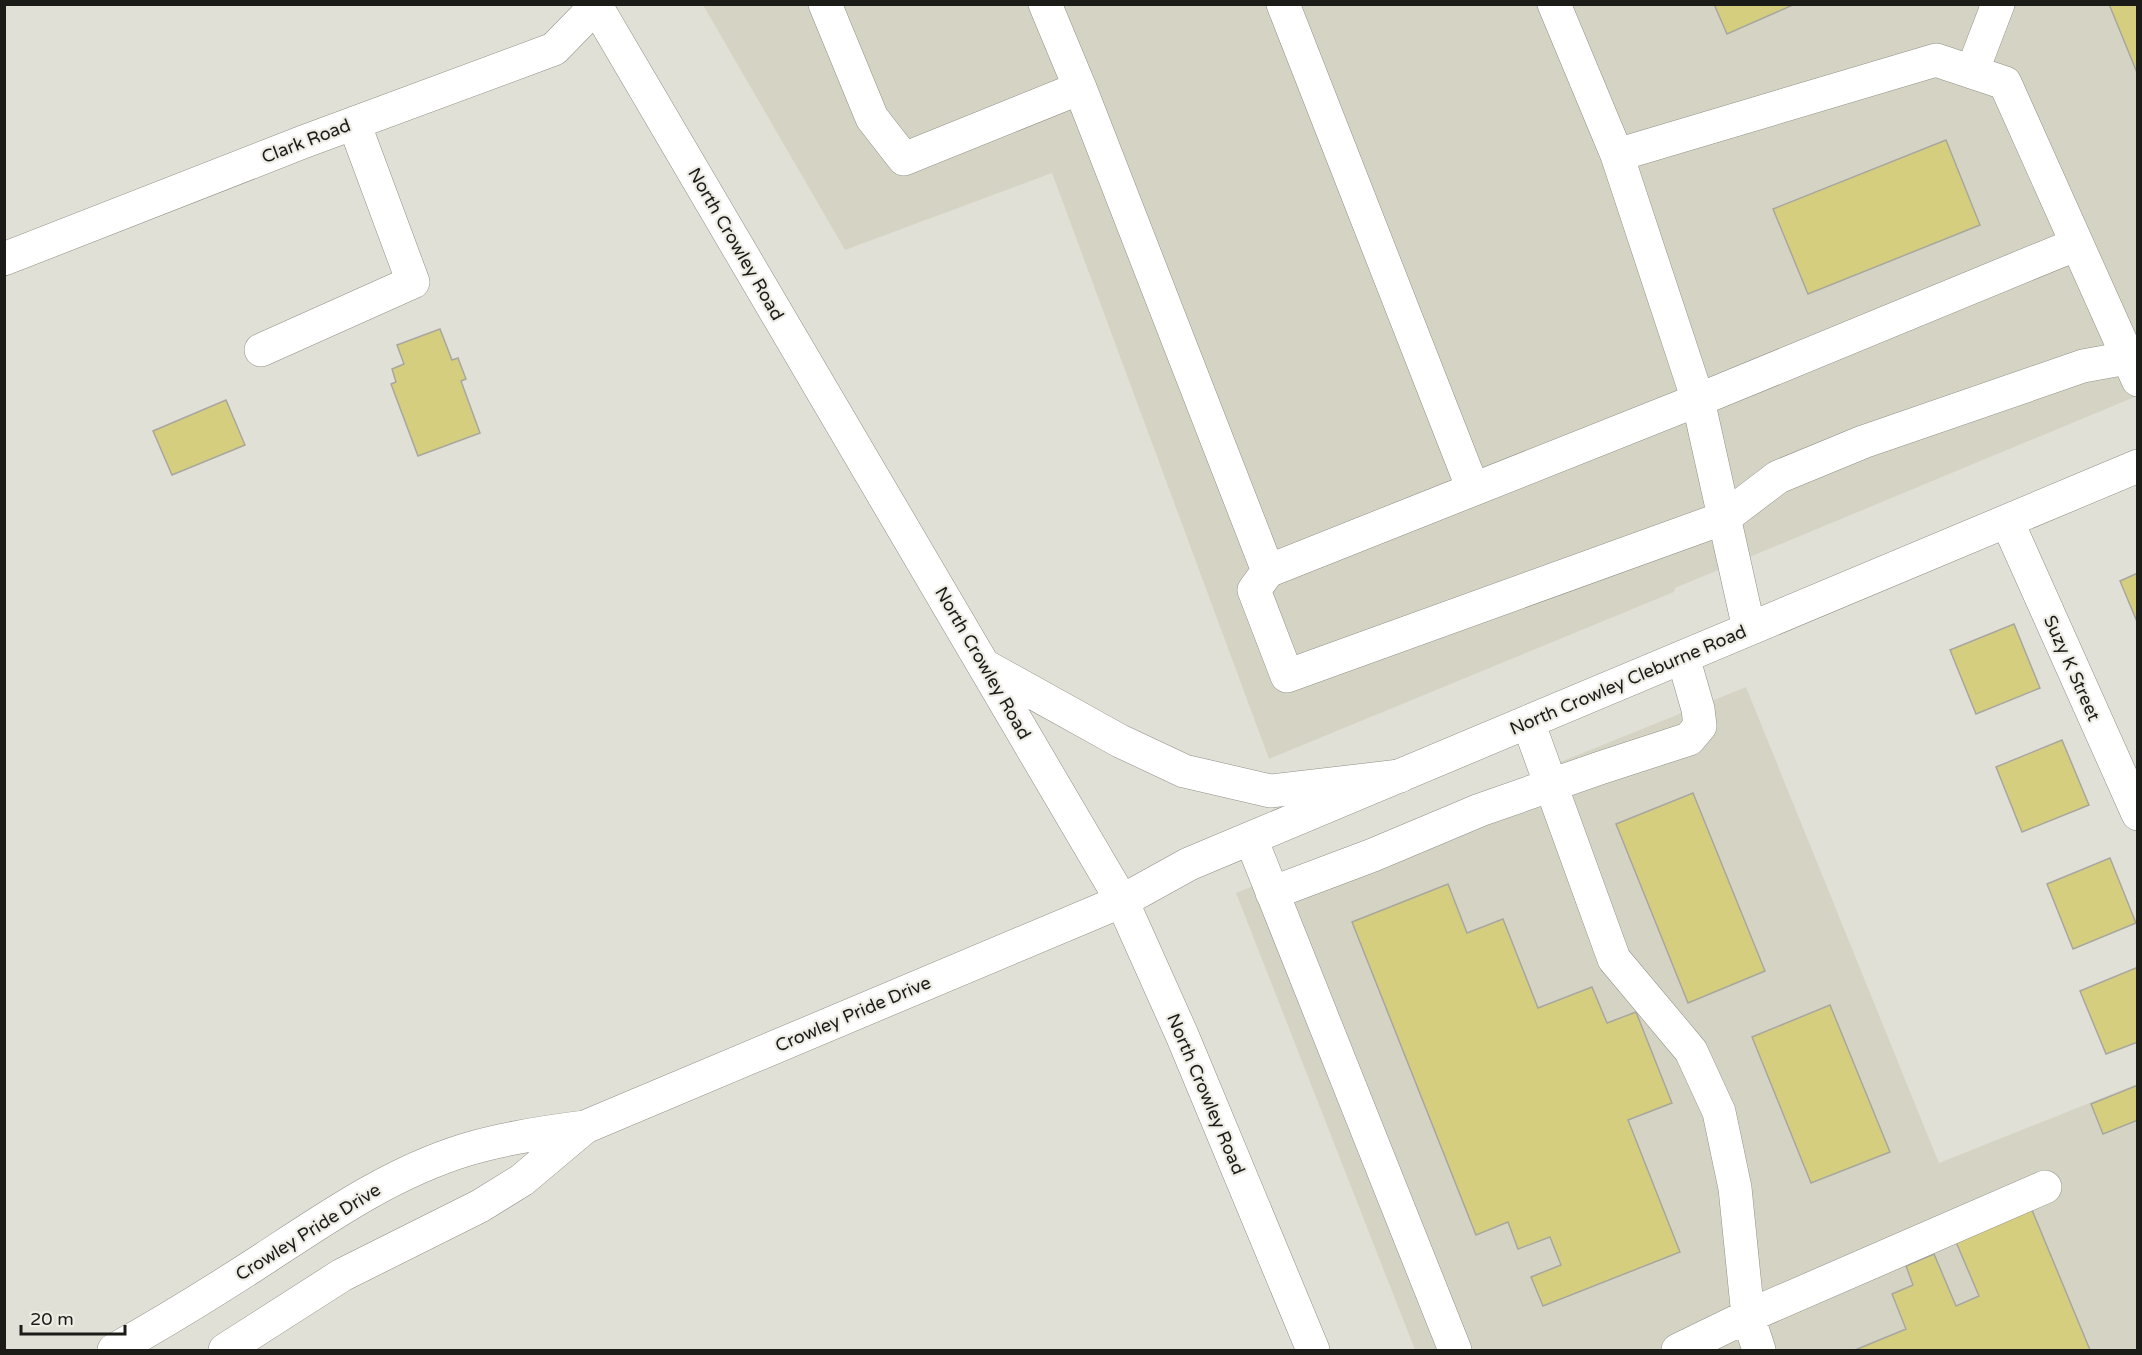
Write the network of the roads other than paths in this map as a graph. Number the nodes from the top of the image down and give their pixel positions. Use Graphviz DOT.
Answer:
graph roads {
  1 [pos="825,4"];
  2 [pos="1045,4"];
  3 [pos="1283,4"];
  4 [pos="1554,4"];
  5 [pos="1998,4"];
  6 [pos="596,5"];
  7 [pos="1972,72"];
  8 [pos="1080,88"];
  9 [pos="354,123"];
  10 [pos="1617,155"];
  11 [pos="2077,244"];
  12 [pos="4,260"];
  13 [pos="261,350"];
  14 [pos="2134,364"];
  15 [pos="1698,400"];
  16 [pos="2138,466"];
  17 [pos="1473,489"];
  18 [pos="1724,518"];
  19 [pos="2007,521"];
  20 [pos="1268,572"];
  21 [pos="1749,629"];
  22 [pos="1683,657"];
  23 [pos="985,666"];
  24 [pos="1528,722"];
  25 [pos="1400,776"];
  26 [pos="1550,785"];
  27 [pos="2138,814"];
  28 [pos="1251,839"];
  29 [pos="1272,892"];
  30 [pos="1122,901"];
  31 [pos="585,1127"];
  32 [pos="2045,1187"];
  33 [pos="1748,1316"];
  34 [pos="114,1350"];
  35 [pos="225,1350"];
  36 [pos="1313,1350"];
  37 [pos="1455,1350"];
  38 [pos="1678,1350"];
  39 [pos="1760,1350"];
  1 -- 8 [label="street"];
  2 -- 8 [label="street"];
  3 -- 17 [label="street"];
  4 -- 10 [label="street"];
  5 -- 7 [label="street"];
  6 -- 9 [label="street, Clark Road"];
  6 -- 23 [label="street, North Crowley Road"];
  7 -- 10 [label="street"];
  7 -- 11 [label="street"];
  8 -- 20 [label="street"];
  9 -- 12 [label="street, Clark Road"];
  9 -- 13 [label="street"];
  10 -- 15 [label="street"];
  11 -- 14 [label="street"];
  11 -- 15 [label="street"];
  14 -- 18 [label="street"];
  15 -- 17 [label="street"];
  15 -- 18 [label="street"];
  16 -- 19 [label="street, North Crowley Cleburne Road"];
  17 -- 20 [label="street"];
  18 -- 20 [label="street"];
  18 -- 21 [label="street"];
  19 -- 21 [label="street, North Crowley Cleburne Road"];
  19 -- 27 [label="street, Suzy K Street"];
  21 -- 22 [label="street, North Crowley Cleburne Road"];
  22 -- 24 [label="street, North Crowley Cleburne Road"];
  22 -- 26 [label="street"];
  23 -- 25 [label="street"];
  23 -- 30 [label="street, North Crowley Road"];
  24 -- 25 [label="street, North Crowley Cleburne Road"];
  24 -- 26 [label="street"];
  25 -- 28 [label="street, North Crowley Cleburne Road"];
  26 -- 29 [label="street"];
  26 -- 33 [label="street"];
  28 -- 29 [label="street"];
  28 -- 30 [label="street, North Crowley Cleburne Road"];
  29 -- 37 [label="street"];
  30 -- 31 [label="street, Crowley Pride Drive"];
  30 -- 36 [label="street, North Crowley Road"];
  31 -- 34 [label="street, Crowley Pride Drive"];
  31 -- 35 [label="street, Crowley Pride Drive"];
  32 -- 33 [label="street"];
  33 -- 38 [label="street"];
  33 -- 39 [label="street"];
}
